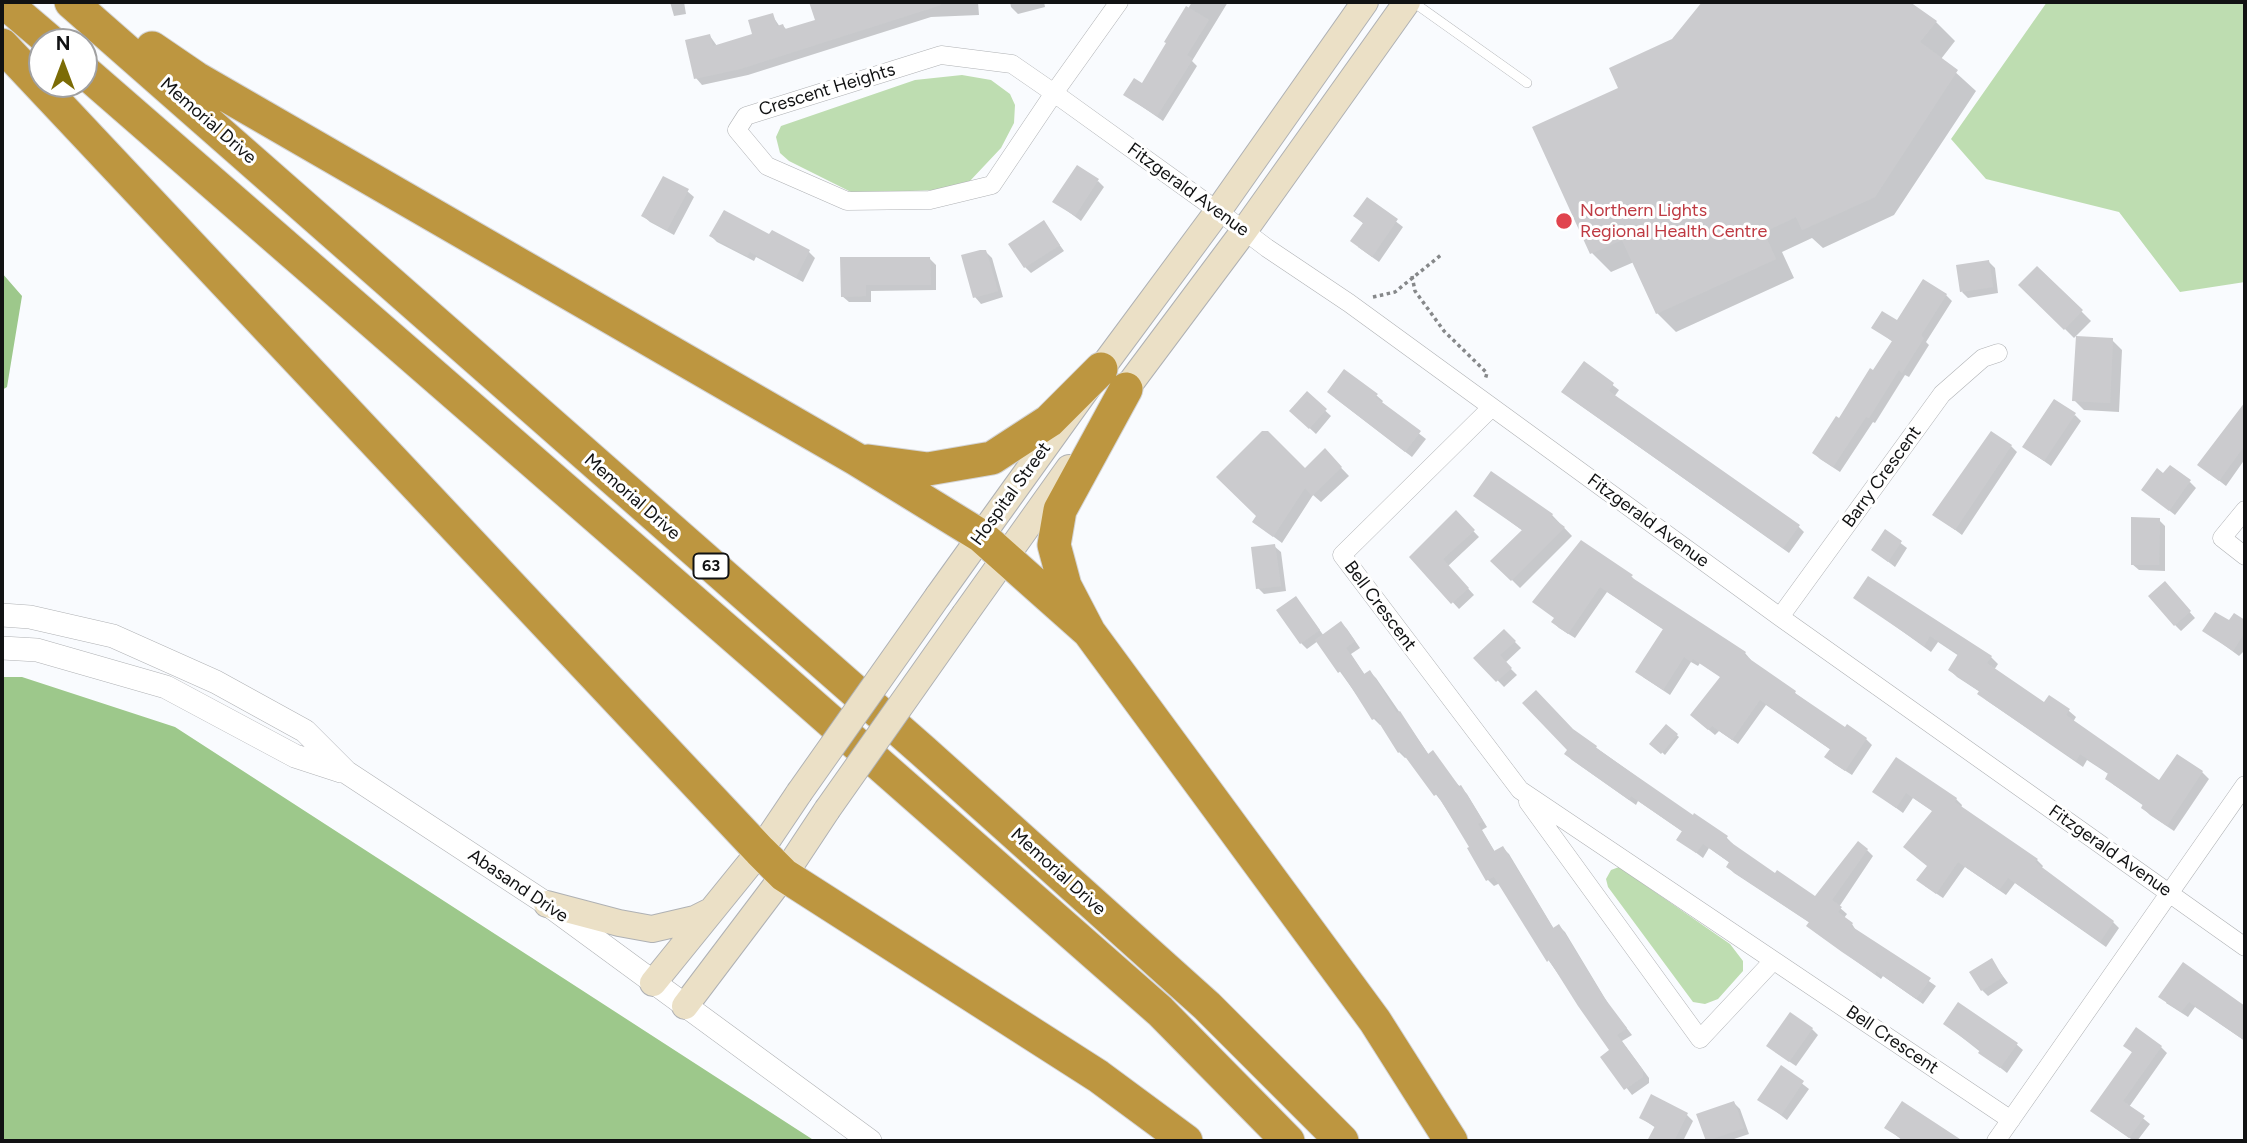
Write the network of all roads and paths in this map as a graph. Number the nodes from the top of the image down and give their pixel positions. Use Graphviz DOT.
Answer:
graph roads {
  1 [pos="4,2"];
  2 [pos="71,2"];
  3 [pos="85,2"];
  4 [pos="1119,2"];
  5 [pos="1365,2"];
  6 [pos="1410,2"];
  7 [pos="35,28"];
  8 [pos="2,45"];
  9 [pos="98,83"];
  10 [pos="1527,83"];
  11 [pos="1054,93"];
  12 [pos="1218,211"];
  13 [pos="1244,231"];
  14 [pos="1441,255"];
  15 [pos="1412,276"];
  16 [pos="1405,285"];
  17 [pos="1415,291"];
  18 [pos="1349,303"];
  19 [pos="1998,353"];
  20 [pos="1113,379"];
  21 [pos="1485,403"];
  22 [pos="856,459"];
  23 [pos="2245,510"];
  24 [pos="993,546"];
  25 [pos="2245,556"];
  26 [pos="2,615"];
  27 [pos="1780,617"];
  28 [pos="1089,632"];
  29 [pos="2,648"];
  30 [pos="346,772"];
  31 [pos="2245,785"];
  32 [pos="1520,790"];
  33 [pos="760,851"];
  34 [pos="784,875"];
  35 [pos="2170,894"];
  36 [pos="547,904"];
  37 [pos="711,912"];
  38 [pos="2245,947"];
  39 [pos="1773,961"];
  40 [pos="653,983"];
  41 [pos="685,1006"];
  42 [pos="2011,1120"];
  43 [pos="870,1141"];
  44 [pos="1186,1141"];
  45 [pos="1288,1141"];
  46 [pos="1342,1141"];
  47 [pos="1451,1141"];
  48 [pos="1996,1141"];
  1 -- 7 [label="highway"];
  2 -- 46 [label="highway, Memorial Drive / 63"];
  3 -- 22 [label="highway"];
  4 -- 11 [label="street, Crescent Heights"];
  5 -- 12 [label="main road, Hospital Street"];
  6 -- 10 [label="lane"];
  6 -- 13 [label="main road, Hospital Street"];
  8 -- 33 [label="highway"];
  9 -- 45 [label="highway, Memorial Drive / 63"];
  11 -- 11 [label="street, Crescent Heights"];
  11 -- 12 [label="street, Fitzgerald Avenue"];
  12 -- 13 [label="street, Fitzgerald Avenue"];
  12 -- 20 [label="main road, Hospital Street"];
  13 -- 18 [label="street, Fitzgerald Avenue"];
  13 -- 20 [label="main road, Hospital Street"];
  14 -- 15 [label="path"];
  15 -- 16 [label="path"];
  15 -- 17 [label="path"];
  16 -- 17 [label="path"];
  16 -- 18 [label="path"];
  17 -- 21 [label="path"];
  18 -- 21 [label="street, Fitzgerald Avenue"];
  19 -- 27 [label="street, Barry Crescent"];
  20 -- 22 [label="highway"];
  20 -- 24 [label="main road, Hospital Street"];
  20 -- 28 [label="highway"];
  21 -- 27 [label="street, Fitzgerald Avenue"];
  21 -- 32 [label="street, Bell Crescent"];
  22 -- 24 [label="highway"];
  23 -- 25 [label="street"];
  24 -- 28 [label="highway"];
  24 -- 33 [label="main road, Hospital Street, bridge"];
  24 -- 34 [label="main road, Hospital Street, bridge"];
  26 -- 30 [label="street, Abasand Drive"];
  27 -- 35 [label="street, Fitzgerald Avenue"];
  28 -- 47 [label="highway"];
  29 -- 30 [label="street, Abasand Drive"];
  30 -- 36 [label="street, Abasand Drive"];
  31 -- 35 [label="street"];
  32 -- 39 [label="street, Bell Crescent"];
  32 -- 39 [label="street, Bell Crescent"];
  33 -- 34 [label="highway"];
  33 -- 37 [label="main road, Hospital Street"];
  34 -- 41 [label="main road"];
  34 -- 44 [label="highway"];
  35 -- 38 [label="street, Fitzgerald Avenue"];
  35 -- 42 [label="street"];
  36 -- 37 [label="main road"];
  36 -- 40 [label="street, Abasand Drive"];
  37 -- 40 [label="main road, Hospital Street"];
  39 -- 42 [label="street, Bell Crescent"];
  40 -- 41 [label="street, Abasand Drive"];
  41 -- 43 [label="street, Abasand Drive"];
  42 -- 48 [label="street"];
}
